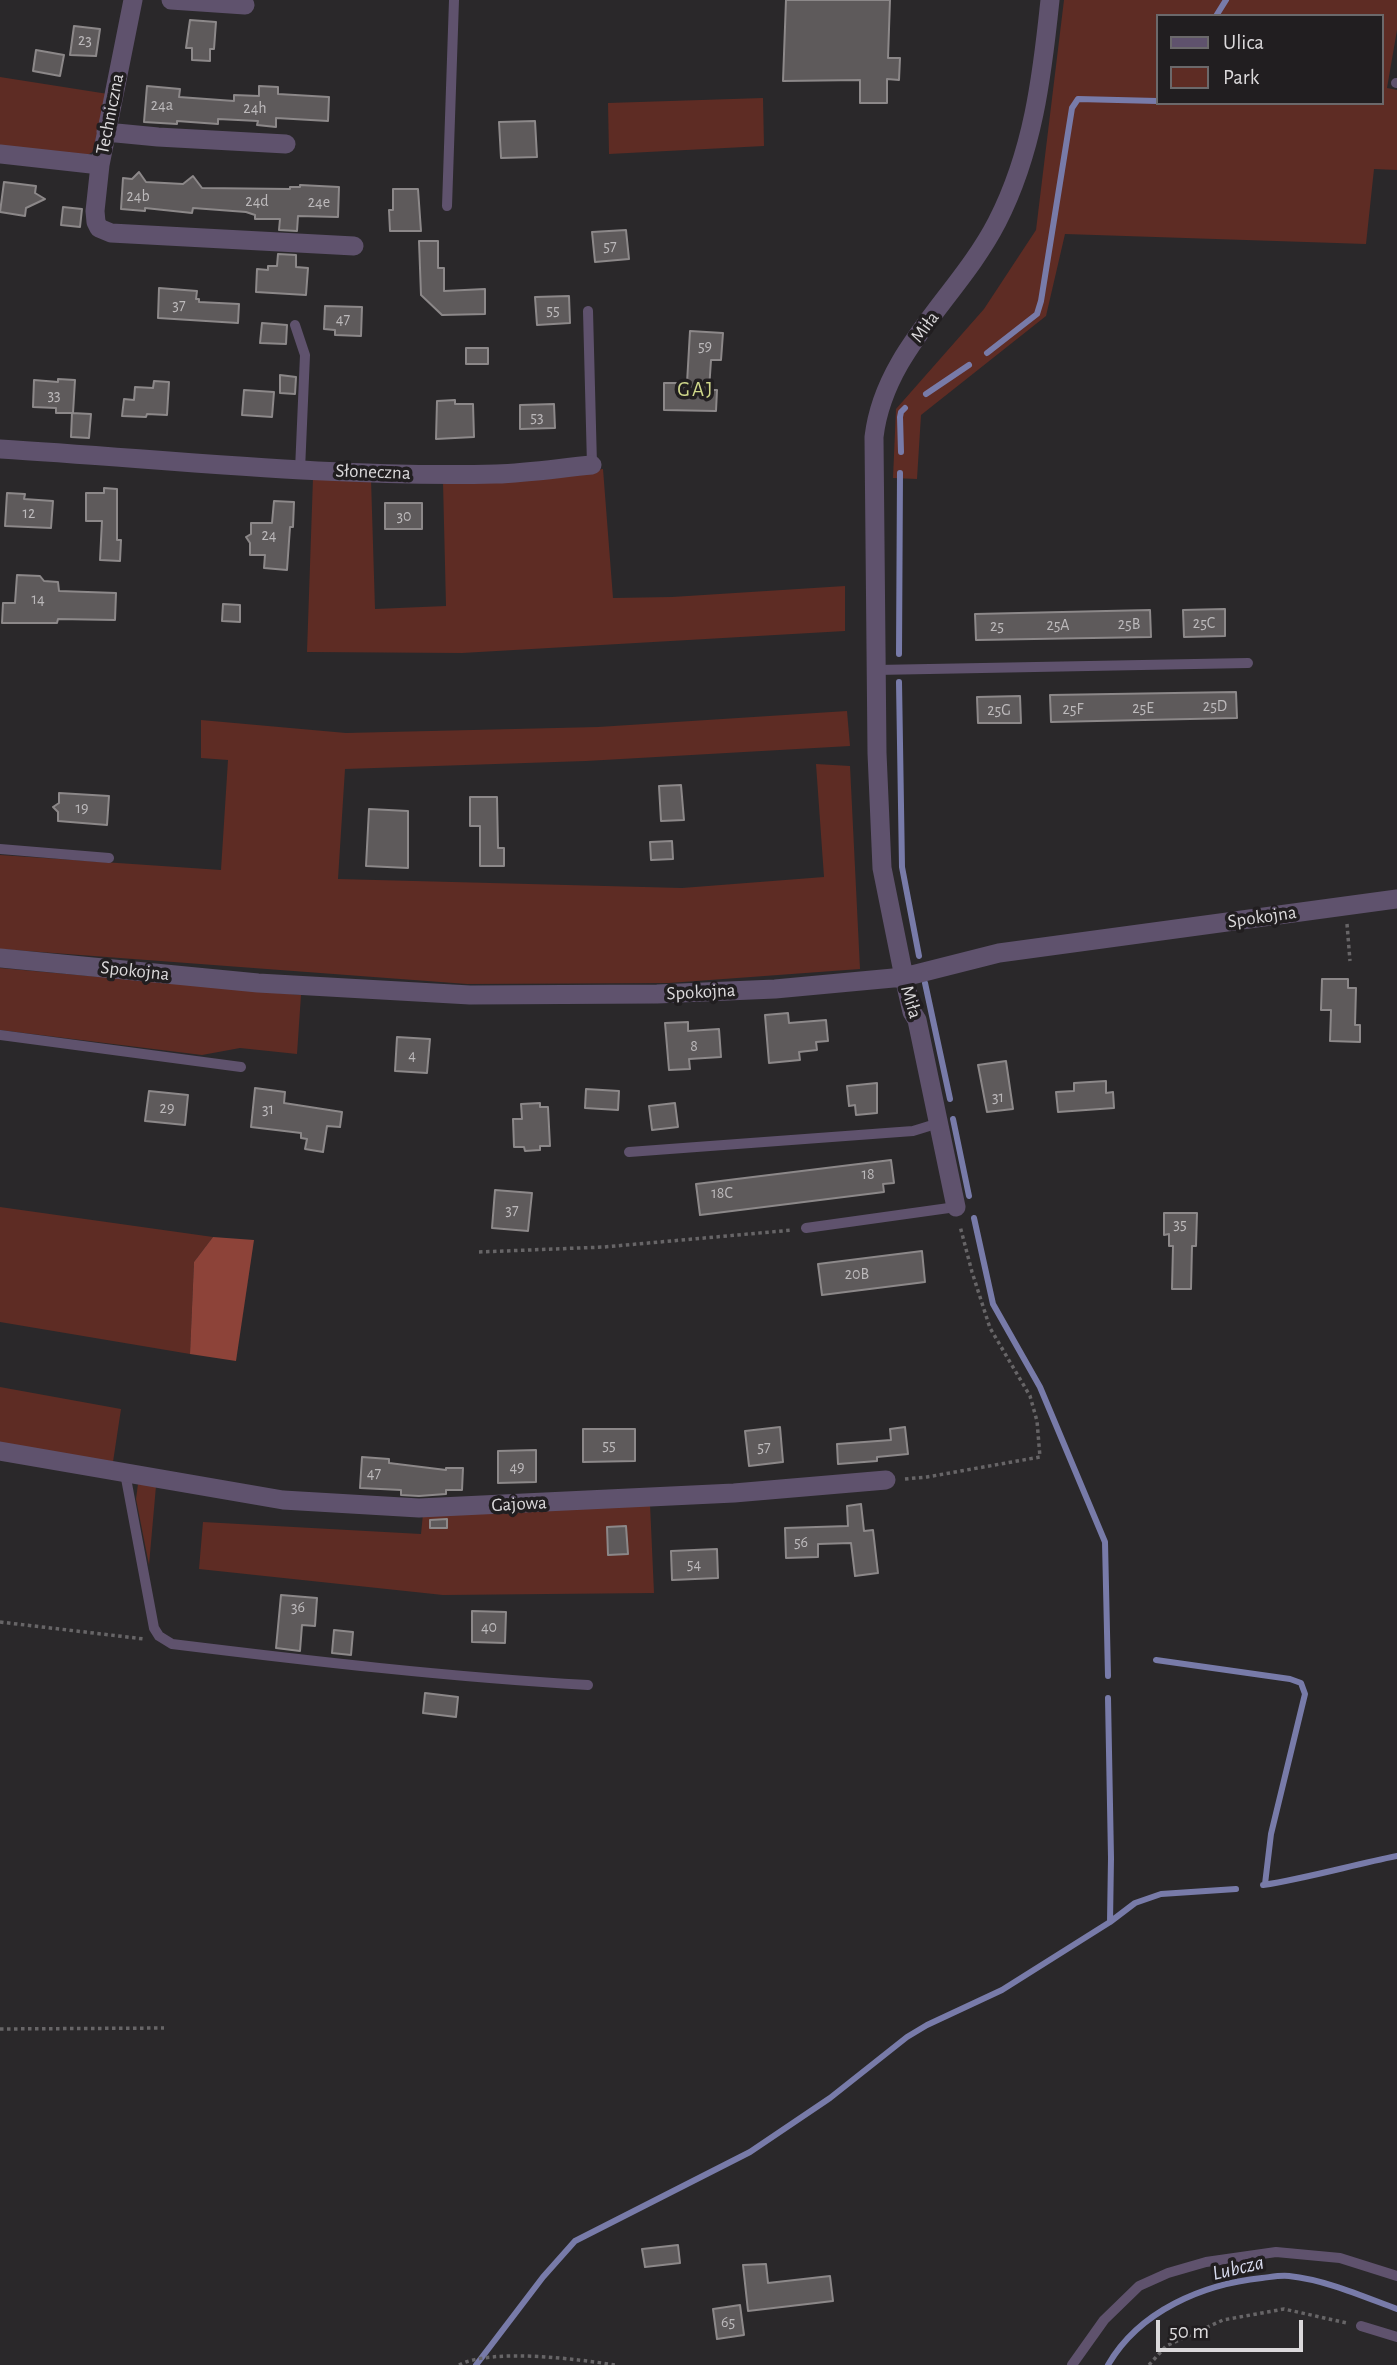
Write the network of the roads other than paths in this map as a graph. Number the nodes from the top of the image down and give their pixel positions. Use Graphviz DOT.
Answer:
graph roads {
  1 [pos="133,0"];
  2 [pos="171,0"];
  3 [pos="453,0"];
  4 [pos="1050,0"];
  5 [pos="245,5"];
  6 [pos="106,132"];
  7 [pos="286,144"];
  8 [pos="0,154"];
  9 [pos="100,165"];
  10 [pos="447,206"];
  11 [pos="354,246"];
  12 [pos="588,311"];
  13 [pos="295,325"];
  14 [pos="0,449"];
  15 [pos="592,465"];
  16 [pos="300,470"];
  17 [pos="1248,663"];
  18 [pos="876,670"];
  19 [pos="0,849"];
  20 [pos="109,858"];
  21 [pos="1397,899"];
  22 [pos="0,958"];
  23 [pos="904,977"];
  24 [pos="0,1035"];
  25 [pos="241,1068"];
  26 [pos="939,1123"];
  27 [pos="629,1152"];
  28 [pos="956,1206"];
  29 [pos="806,1228"];
  30 [pos="0,1451"];
  31 [pos="125,1473"];
  32 [pos="886,1480"];
  33 [pos="588,1685"];
  34 [pos="1397,2276"];
  35 [pos="1361,2326"];
  36 [pos="1397,2337"];
  37 [pos="1072,2365"];
  1 -- 6 [label="street, Techniczna"];
  2 -- 5 [label="street"];
  3 -- 10 [label="lane"];
  4 -- 18 [label="street, Miła"];
  6 -- 7 [label="street"];
  6 -- 9 [label="street, Techniczna"];
  8 -- 9 [label="street"];
  9 -- 11 [label="street, Techniczna"];
  12 -- 15 [label="lane, Słoneczna"];
  13 -- 16 [label="lane"];
  14 -- 16 [label="street, Słoneczna"];
  15 -- 16 [label="street, Słoneczna"];
  17 -- 18 [label="lane"];
  18 -- 23 [label="street, Miła"];
  19 -- 20 [label="lane"];
  21 -- 23 [label="street, Spokojna"];
  22 -- 23 [label="street, Spokojna"];
  23 -- 26 [label="street, Miła"];
  24 -- 25 [label="lane"];
  26 -- 27 [label="lane"];
  26 -- 28 [label="street, Miła"];
  28 -- 29 [label="lane"];
  30 -- 31 [label="street, Gajowa"];
  31 -- 32 [label="street, Gajowa"];
  31 -- 33 [label="lane"];
  34 -- 37 [label="lane"];
  35 -- 36 [label="lane"];
}
